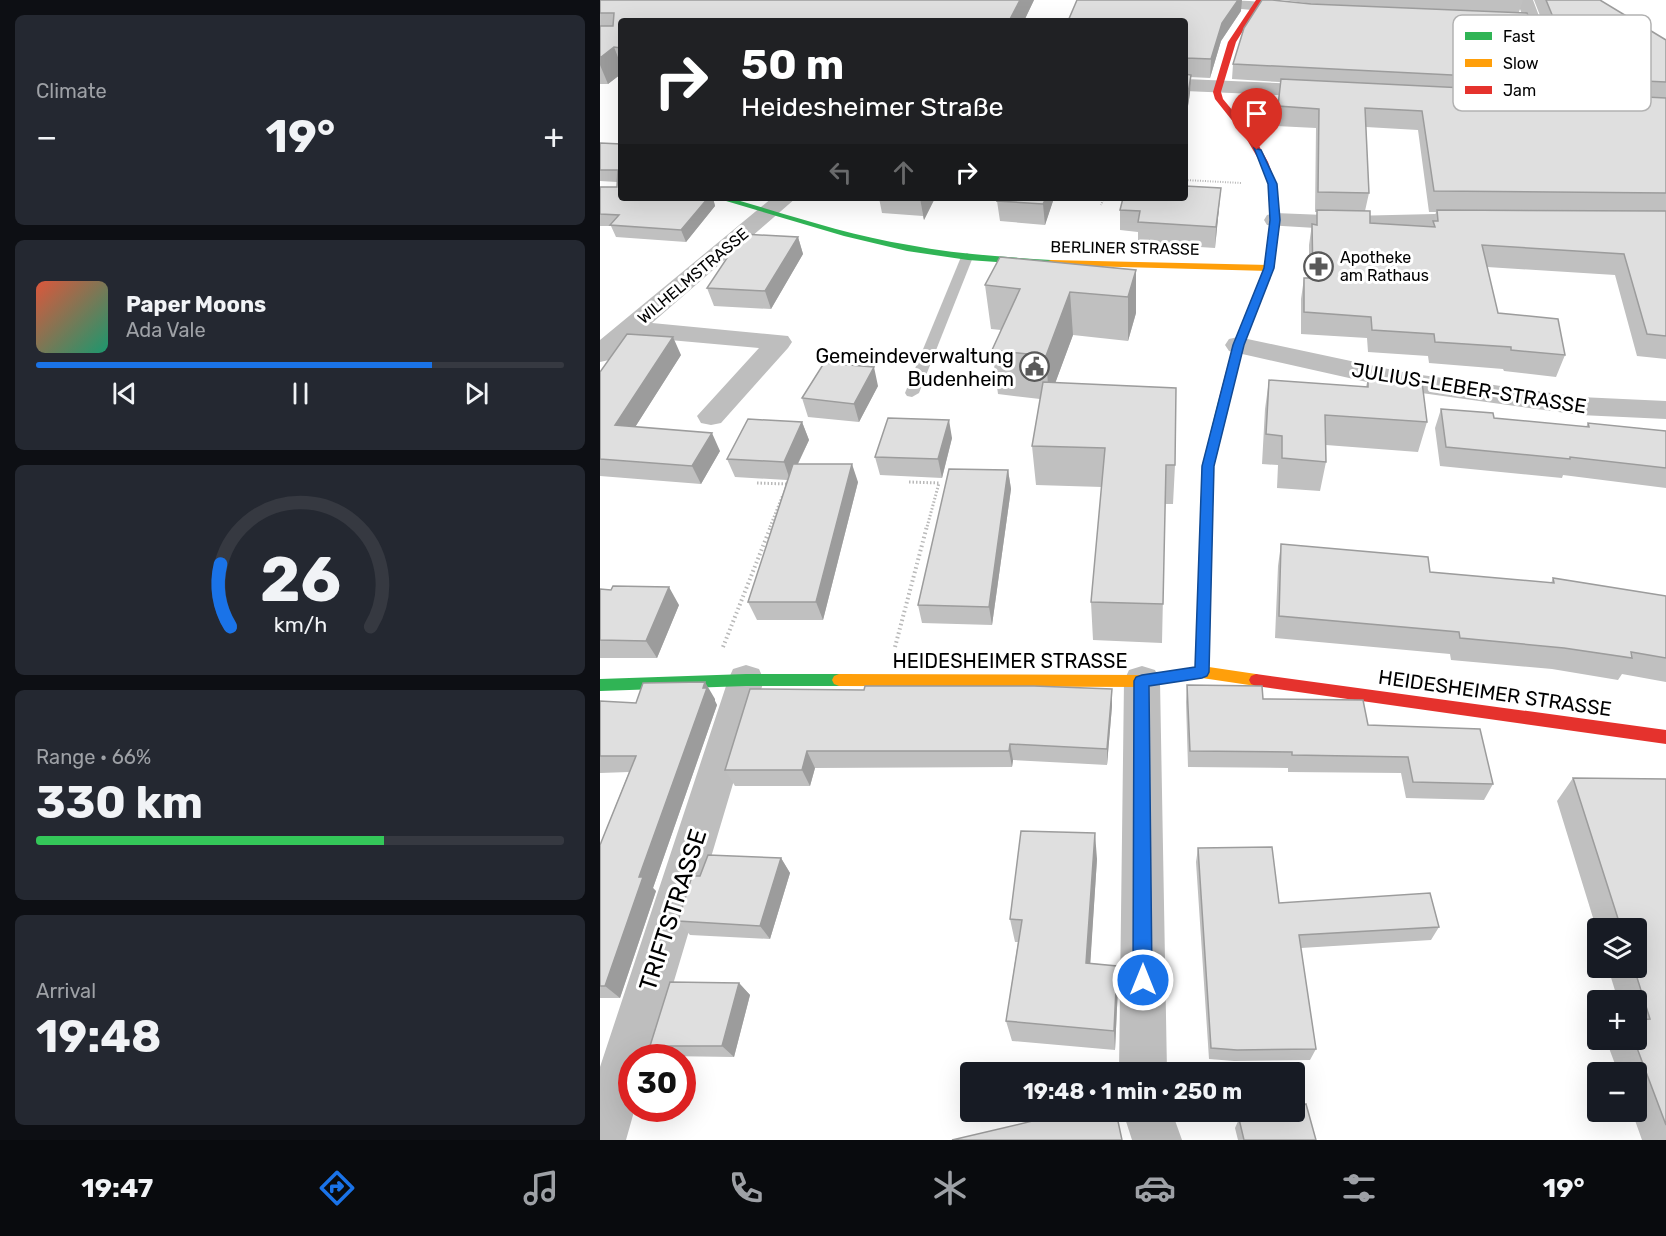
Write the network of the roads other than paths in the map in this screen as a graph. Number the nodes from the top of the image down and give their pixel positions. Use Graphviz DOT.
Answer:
graph roads {
  1 [pos="1201,0"];
  2 [pos="1525,0"];
  3 [pos="1257,3"];
  4 [pos="1309,11"];
  5 [pos="1526,15"];
  6 [pos="1188,85"];
  7 [pos="1218,86"];
  8 [pos="1344,92"];
  9 [pos="745,201"];
  10 [pos="777,205"];
  11 [pos="1275,220"];
  12 [pos="1498,220"];
  13 [pos="967,257"];
  14 [pos="1269,268"];
  15 [pos="611,341"];
  16 [pos="1238,345"];
  17 [pos="912,393"];
  18 [pos="1666,410"];
  19 [pos="711,416"];
  20 [pos="1202,672"];
  21 [pos="728,681"];
  22 [pos="1142,681"];
  23 [pos="600,685"];
  24 [pos="1666,737"];
  25 [pos="1143,1062"];
  26 [pos="1151,1122"];
  27 [pos="601,1140"];
  28 [pos="1157,1140"];
  1 -- 3 [label="street"];
  2 -- 5 [label="street"];
  3 -- 4 [label="street"];
  3 -- 7 [label="street"];
  6 -- 7 [label="street"];
  7 -- 8 [label="street"];
  7 -- 11 [label="street"];
  9 -- 10 [label="street, BERLINER STRASSE"];
  10 -- 13 [label="street, BERLINER STRASSE"];
  10 -- 15 [label="street, WILHELMSTRASSE"];
  11 -- 12 [label="street"];
  11 -- 14 [label="street"];
  13 -- 14 [label="street, BERLINER STRASSE"];
  13 -- 17 [label="lane"];
  14 -- 16 [label="street"];
  15 -- 19 [label="street"];
  16 -- 18 [label="street, JULIUS-LEBER-STRASSE"];
  16 -- 20 [label="street"];
  20 -- 22 [label="street, HEIDESHEIMER STRASSE"];
  20 -- 24 [label="street, HEIDESHEIMER STRASSE"];
  21 -- 22 [label="street, HEIDESHEIMER STRASSE"];
  21 -- 23 [label="street, HEIDESHEIMER STRASSE"];
  21 -- 27 [label="street, TRIFTSTRASSE"];
  22 -- 25 [label="street"];
  26 -- 28 [label="street"];
}
